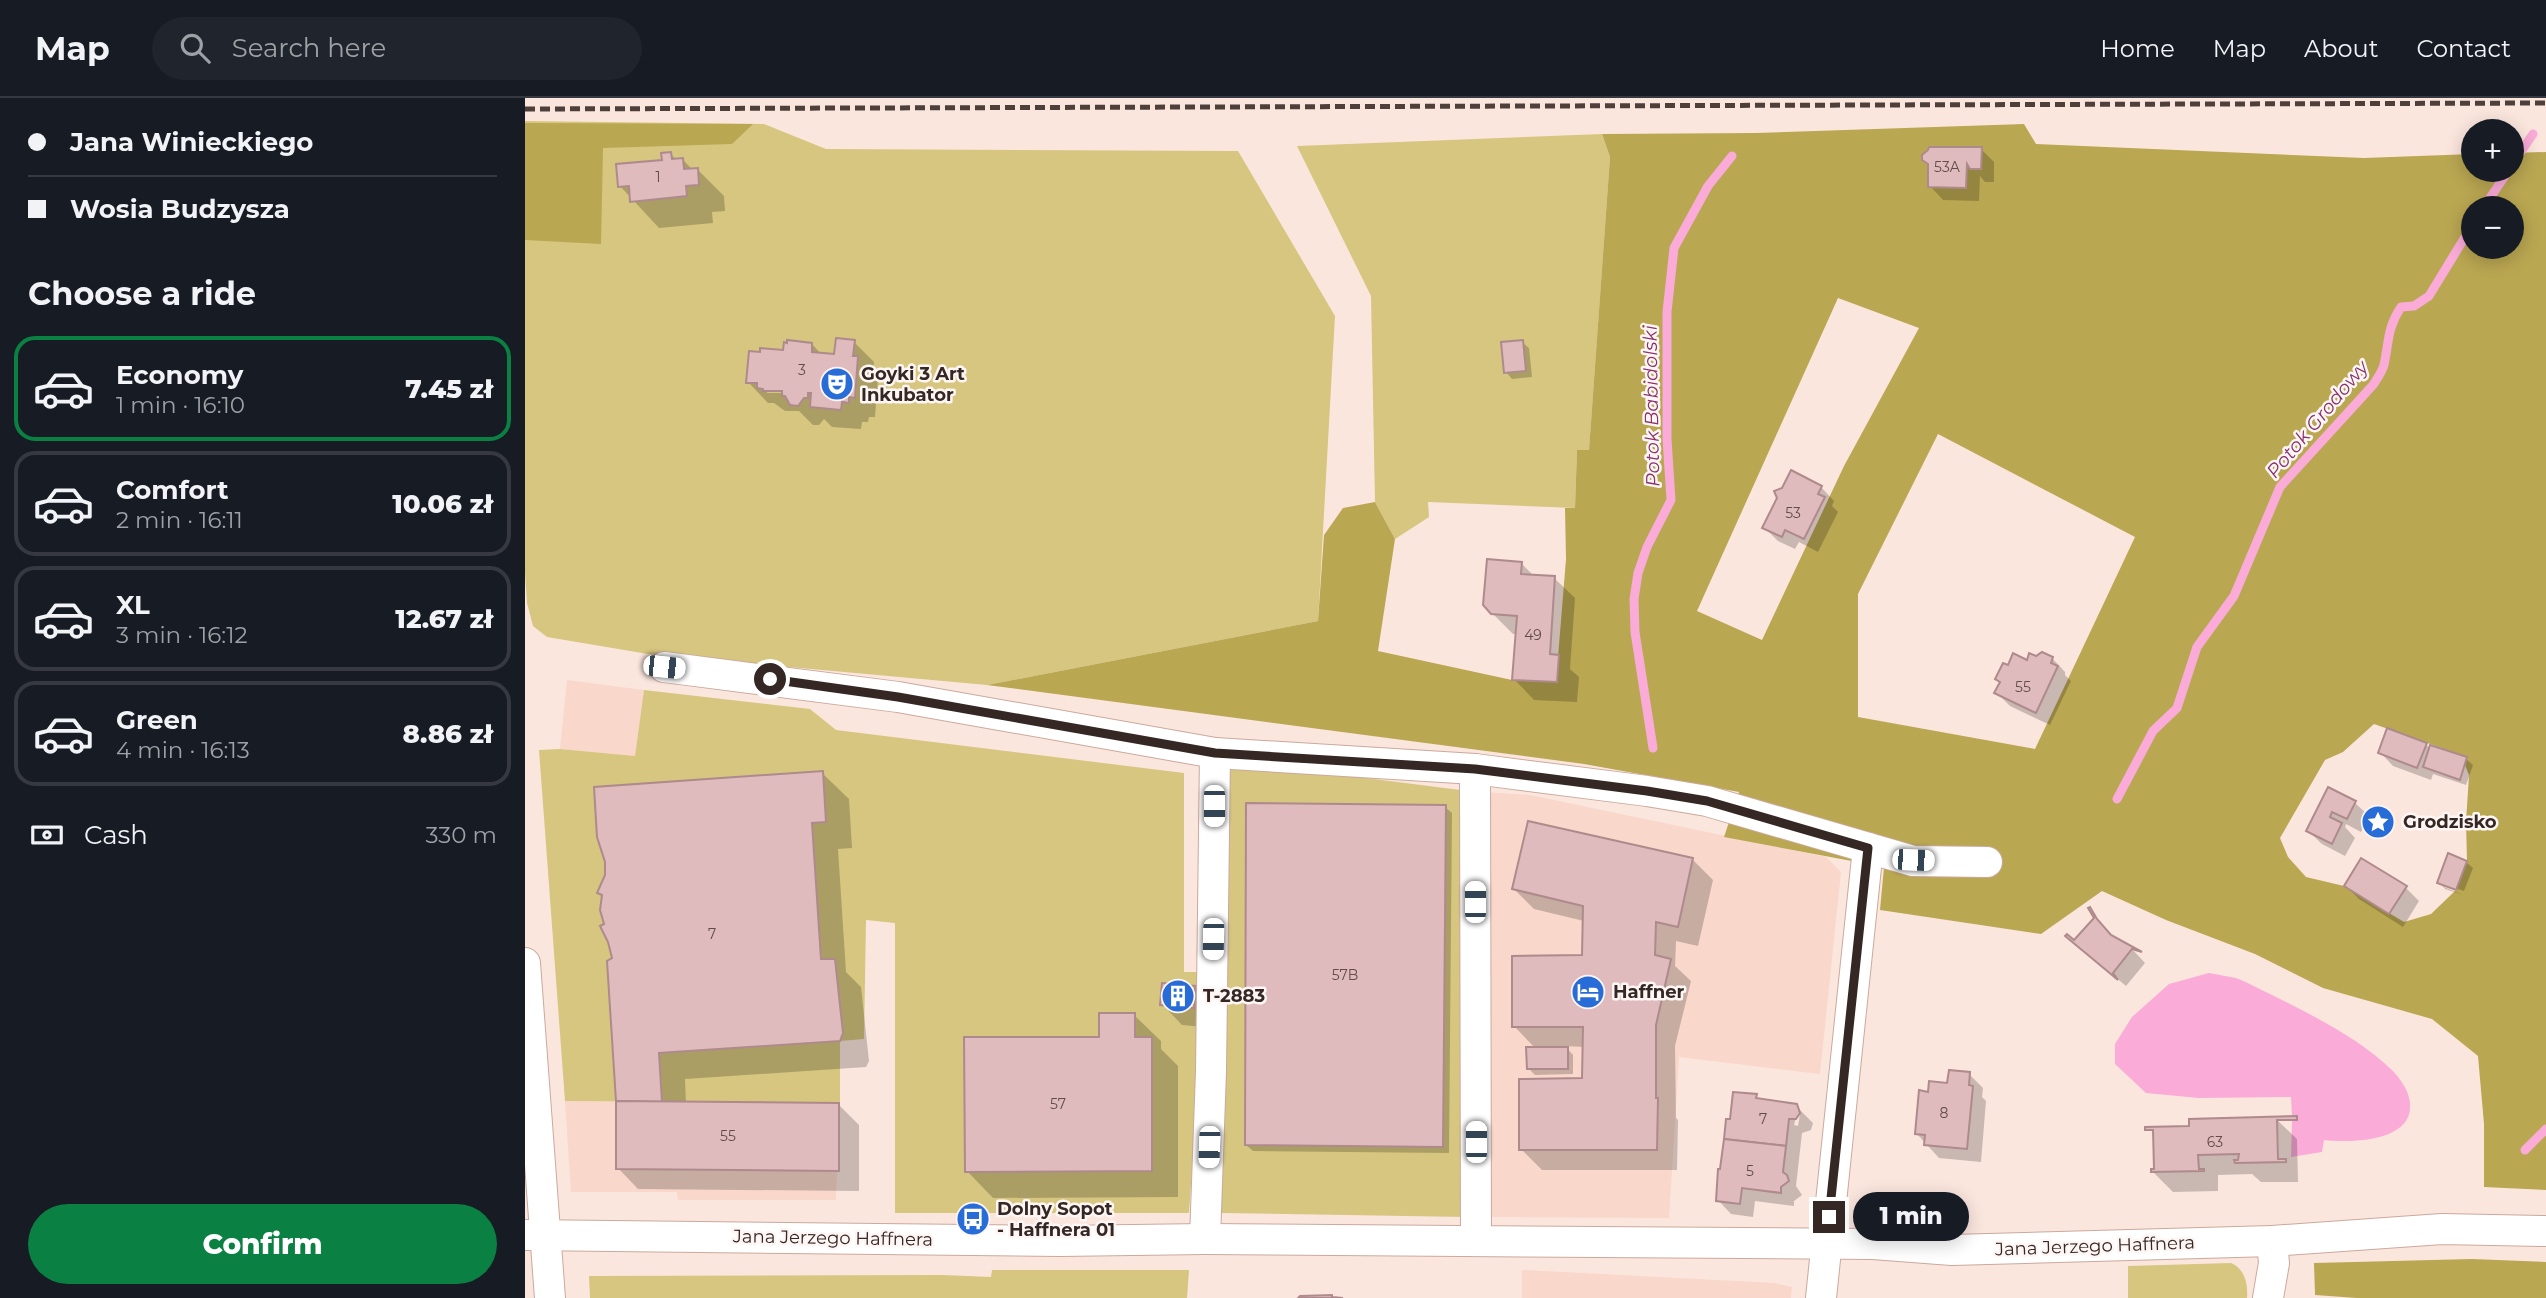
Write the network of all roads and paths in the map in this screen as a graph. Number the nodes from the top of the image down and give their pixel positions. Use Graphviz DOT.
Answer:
graph roads {
  1 [pos="664,667"];
  2 [pos="1215,753"];
  3 [pos="1475,769"];
  4 [pos="1868,848"];
  5 [pos="1987,862"];
  6 [pos="525,963"];
  7 [pos="2546,1231"];
  8 [pos="536,1235"];
  9 [pos="1205,1239"];
  10 [pos="1476,1241"];
  11 [pos="2272,1241"];
  12 [pos="1826,1244"];
  13 [pos="550,1298"];
  14 [pos="1821,1298"];
  15 [pos="2268,1298"];
  1 -- 2 [label="street"];
  2 -- 3 [label="street"];
  2 -- 9 [label="street"];
  3 -- 4 [label="street"];
  3 -- 10 [label="street"];
  4 -- 5 [label="street"];
  4 -- 12 [label="street"];
  6 -- 8 [label="street"];
  7 -- 11 [label="street, Jana Jerzego Haffnera"];
  8 -- 9 [label="street, Jana Jerzego Haffnera"];
  8 -- 13 [label="street"];
  9 -- 10 [label="street, Jana Jerzego Haffnera"];
  10 -- 12 [label="street, Jana Jerzego Haffnera"];
  11 -- 12 [label="street, Jana Jerzego Haffnera"];
  11 -- 15 [label="street"];
  12 -- 14 [label="street"];
}
